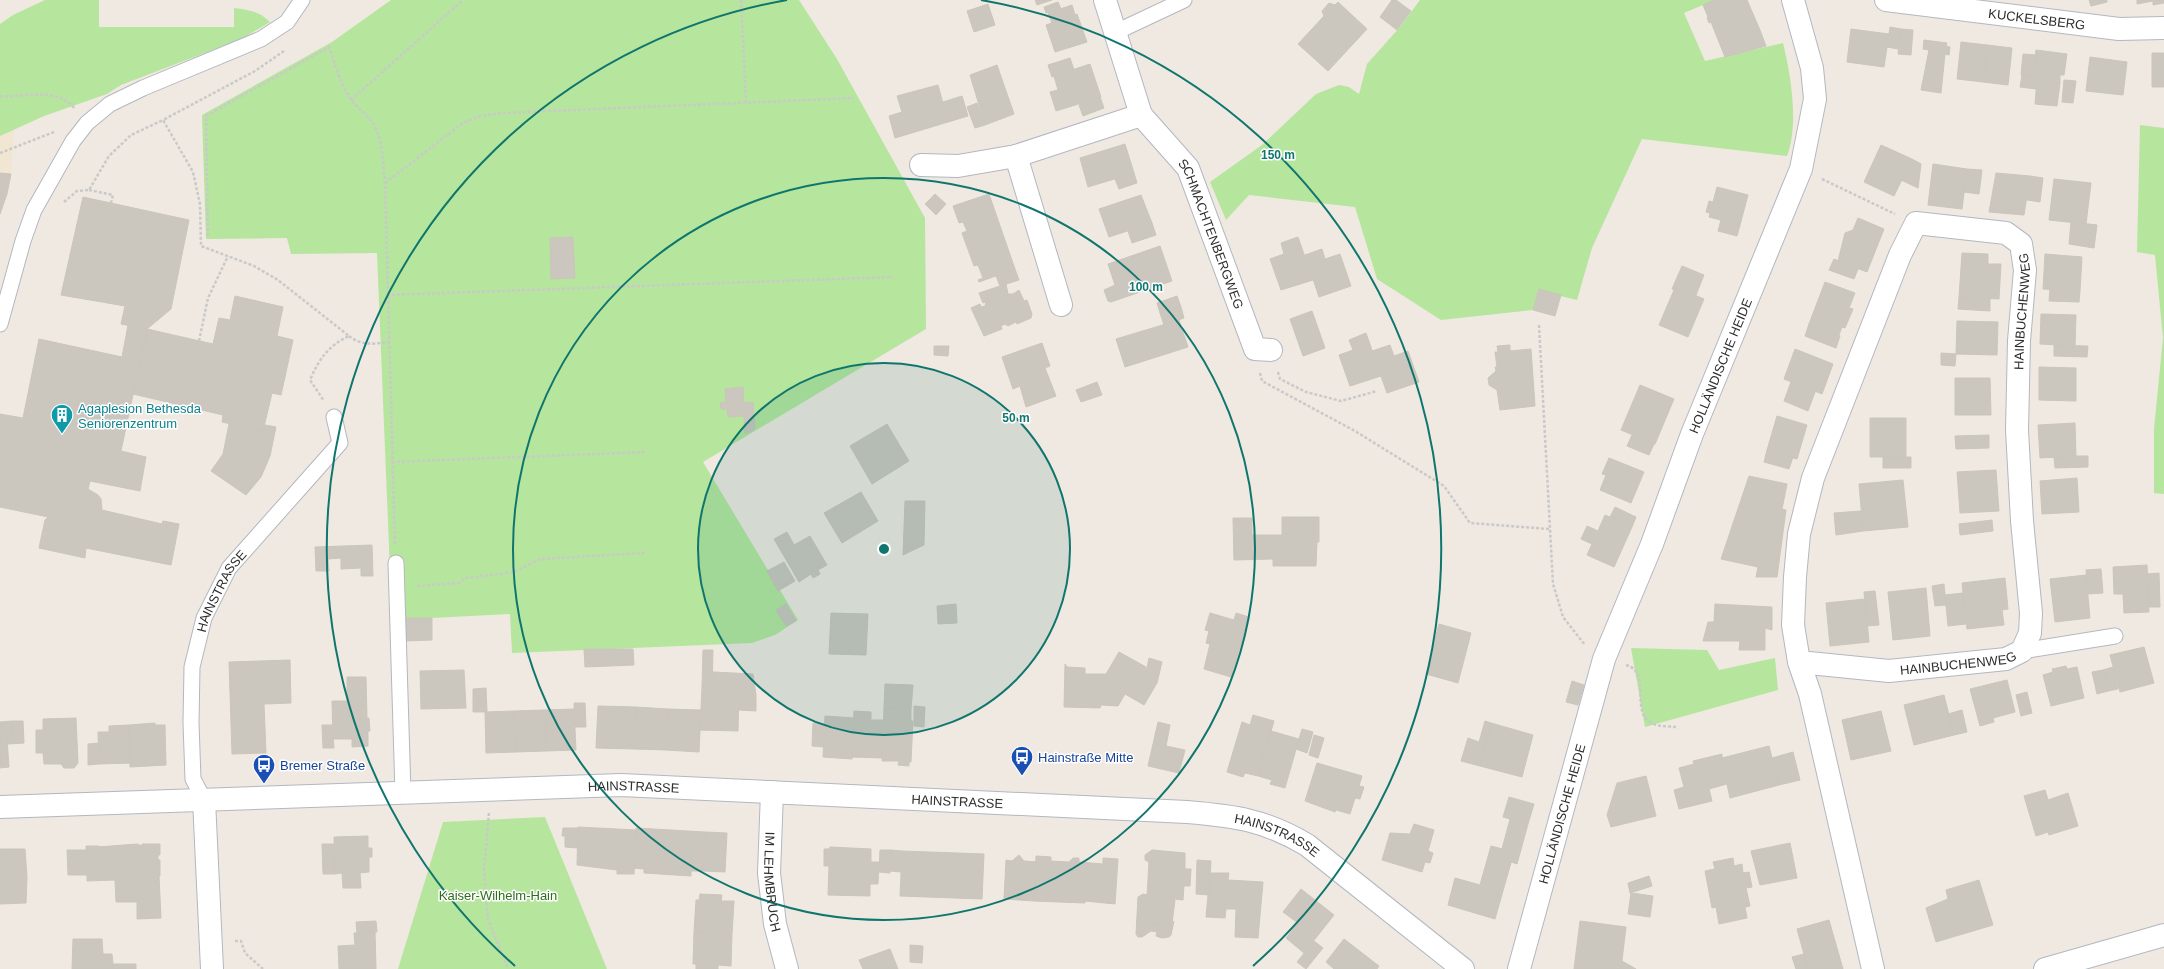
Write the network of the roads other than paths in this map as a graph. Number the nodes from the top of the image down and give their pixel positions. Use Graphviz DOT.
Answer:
graph roads {
  1 [pos="302,0"];
  2 [pos="1105,0"];
  3 [pos="1184,0"];
  4 [pos="1793,0"];
  5 [pos="1886,0"];
  6 [pos="2164,28"];
  7 [pos="1116,32"];
  8 [pos="1142,115"];
  9 [pos="1016,156"];
  10 [pos="921,165"];
  11 [pos="1061,305"];
  12 [pos="0,324"];
  13 [pos="1272,350"];
  14 [pos="334,417"];
  15 [pos="396,563"];
  16 [pos="2115,636"];
  17 [pos="2022,651"];
  18 [pos="1799,662"];
  19 [pos="772,792"];
  20 [pos="403,793"];
  21 [pos="204,800"];
  22 [pos="0,807"];
  23 [pos="2164,935"];
  24 [pos="212,969"];
  25 [pos="786,969"];
  26 [pos="1463,969"];
  27 [pos="1519,969"];
  28 [pos="1873,969"];
  29 [pos="2046,969"];
  1 -- 12 [label="lane"];
  2 -- 7 [label="street, SCHMACHTENBERGWEG"];
  3 -- 7 [label="lane"];
  4 -- 27 [label="street, HOLLÄNDISCHE HEIDE"];
  5 -- 6 [label="street, KUCKELSBERG"];
  7 -- 8 [label="street, SCHMACHTENBERGWEG"];
  8 -- 9 [label="street"];
  8 -- 13 [label="street, SCHMACHTENBERGWEG"];
  9 -- 10 [label="street"];
  9 -- 11 [label="street"];
  14 -- 21 [label="lane, HAINSTRASSE"];
  15 -- 20 [label="lane"];
  16 -- 17 [label="lane"];
  17 -- 18 [label="street, HAINBUCHENWEG"];
  17 -- 18 [label="street, HAINBUCHENWEG"];
  18 -- 28 [label="street"];
  19 -- 20 [label="street, HAINSTRASSE"];
  19 -- 25 [label="street, IM LEHMBRUCH"];
  19 -- 26 [label="street, HAINSTRASSE"];
  20 -- 21 [label="street, HAINSTRASSE"];
  21 -- 22 [label="street, HAINSTRASSE"];
  21 -- 24 [label="street"];
  23 -- 29 [label="street"];
}
